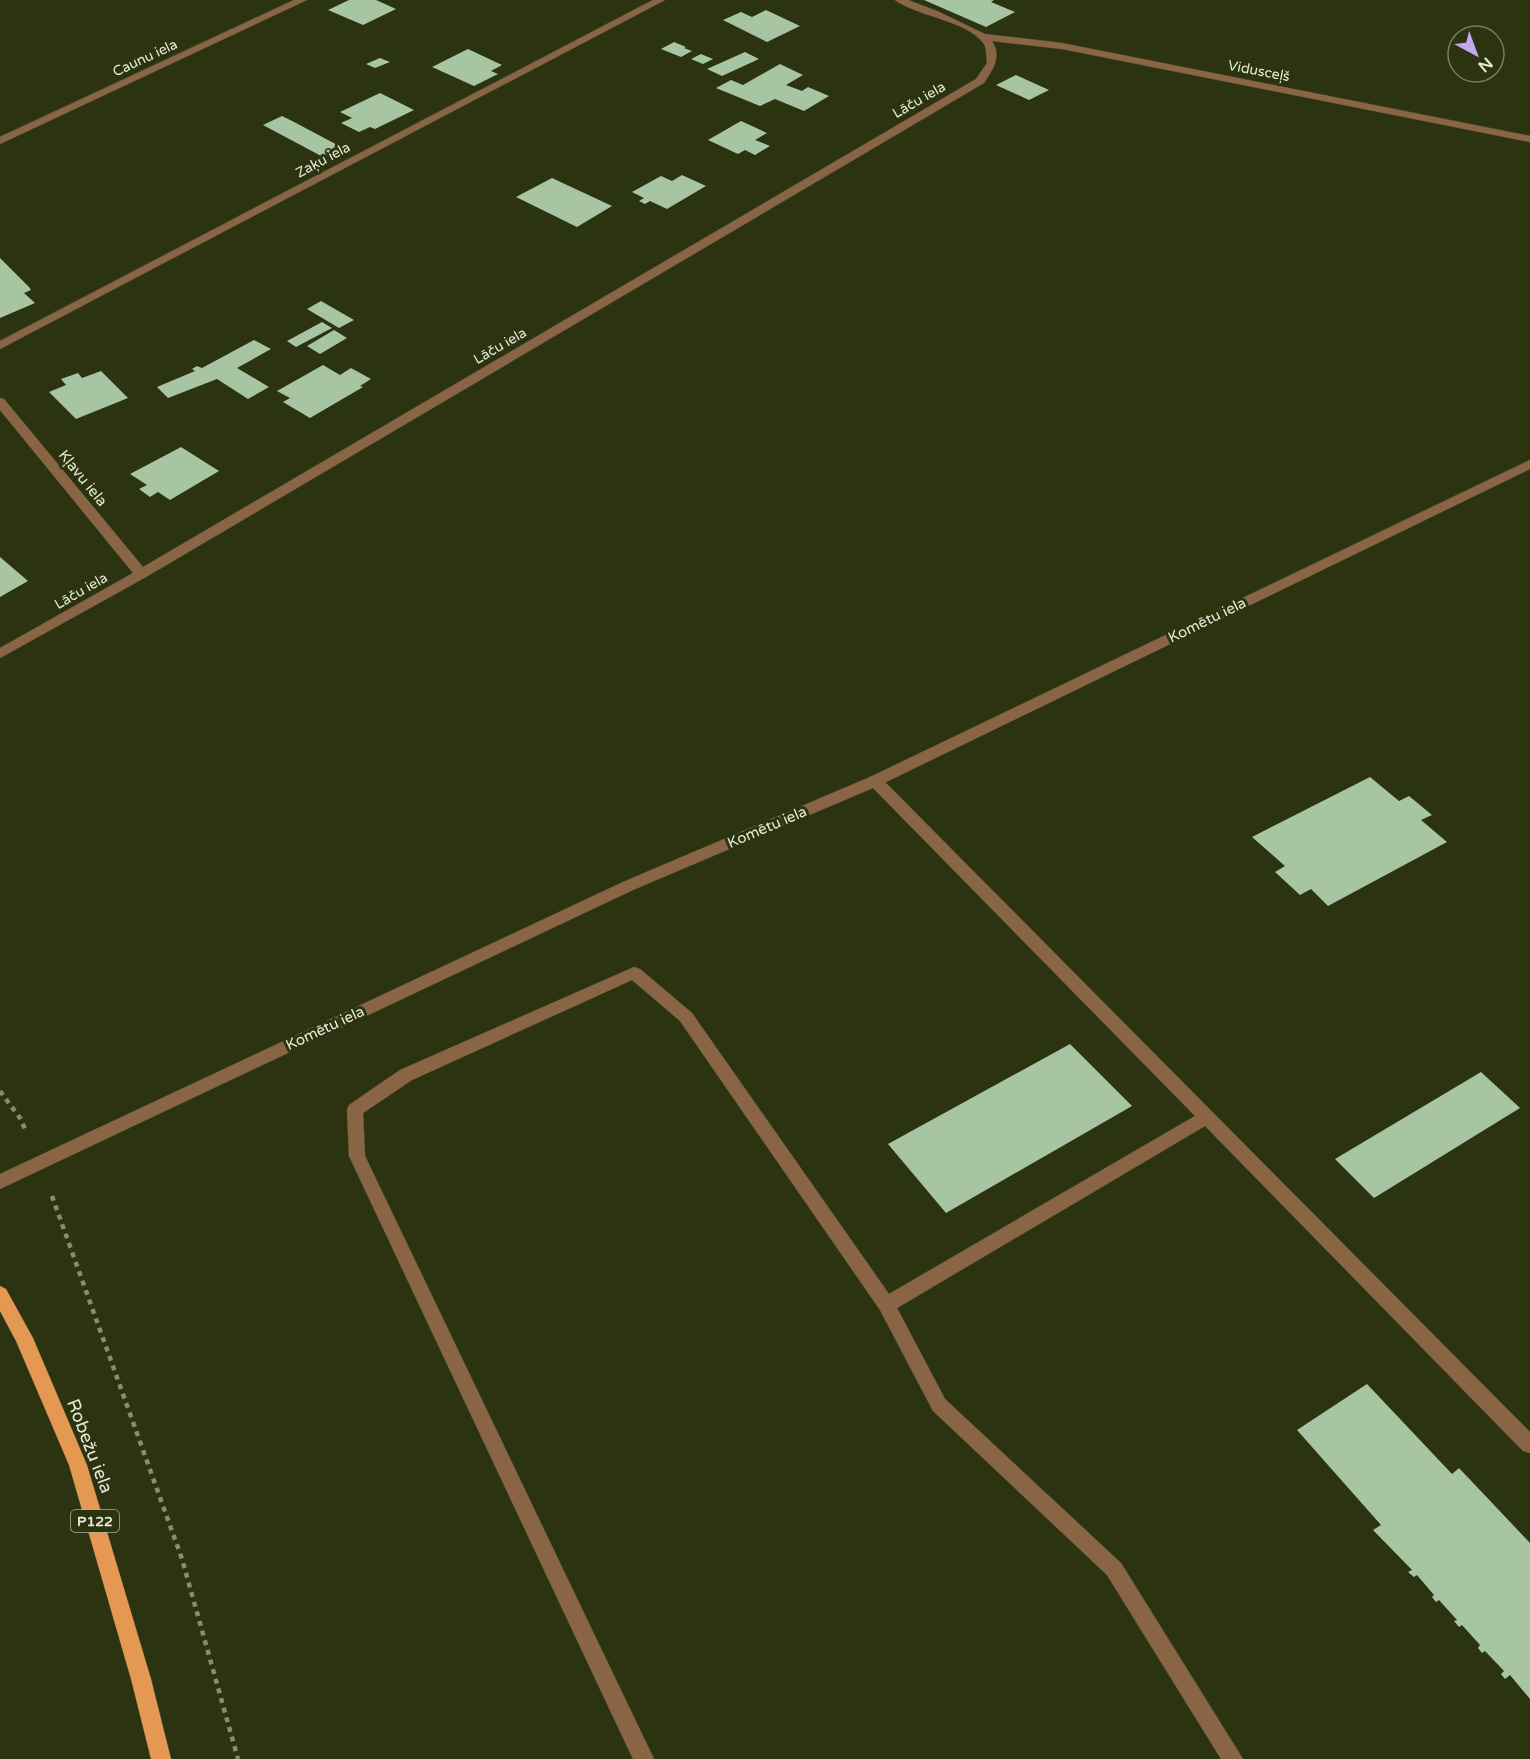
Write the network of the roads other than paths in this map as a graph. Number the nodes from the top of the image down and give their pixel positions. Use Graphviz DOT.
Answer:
graph roads {
  1 [pos="302,0"];
  2 [pos="660,0"];
  3 [pos="900,0"];
  4 [pos="986,41"];
  5 [pos="1530,139"];
  6 [pos="0,141"];
  7 [pos="0,346"];
  8 [pos="0,402"];
  9 [pos="1530,464"];
  10 [pos="141,574"];
  11 [pos="0,654"];
  12 [pos="875,781"];
  13 [pos="1206,1117"];
  14 [pos="0,1182"];
  15 [pos="0,1294"];
  16 [pos="886,1305"];
  17 [pos="1530,1445"];
  18 [pos="161,1759"];
  19 [pos="644,1759"];
  20 [pos="1233,1759"];
  1 -- 6 [label="street, Caunu iela"];
  2 -- 7 [label="street, Zaķu iela"];
  3 -- 4 [label="street, Vidusceļš"];
  4 -- 5 [label="street, Vidusceļš"];
  4 -- 10 [label="street, Lāču iela"];
  8 -- 10 [label="street, Kļavu iela"];
  9 -- 12 [label="street, Komētu iela"];
  10 -- 11 [label="street, Lāču iela"];
  12 -- 13 [label="street"];
  12 -- 14 [label="street, Komētu iela"];
  13 -- 16 [label="street"];
  13 -- 17 [label="street"];
  15 -- 18 [label="main road, Robežu iela / P122"];
  16 -- 19 [label="street"];
  16 -- 20 [label="street"];
}
